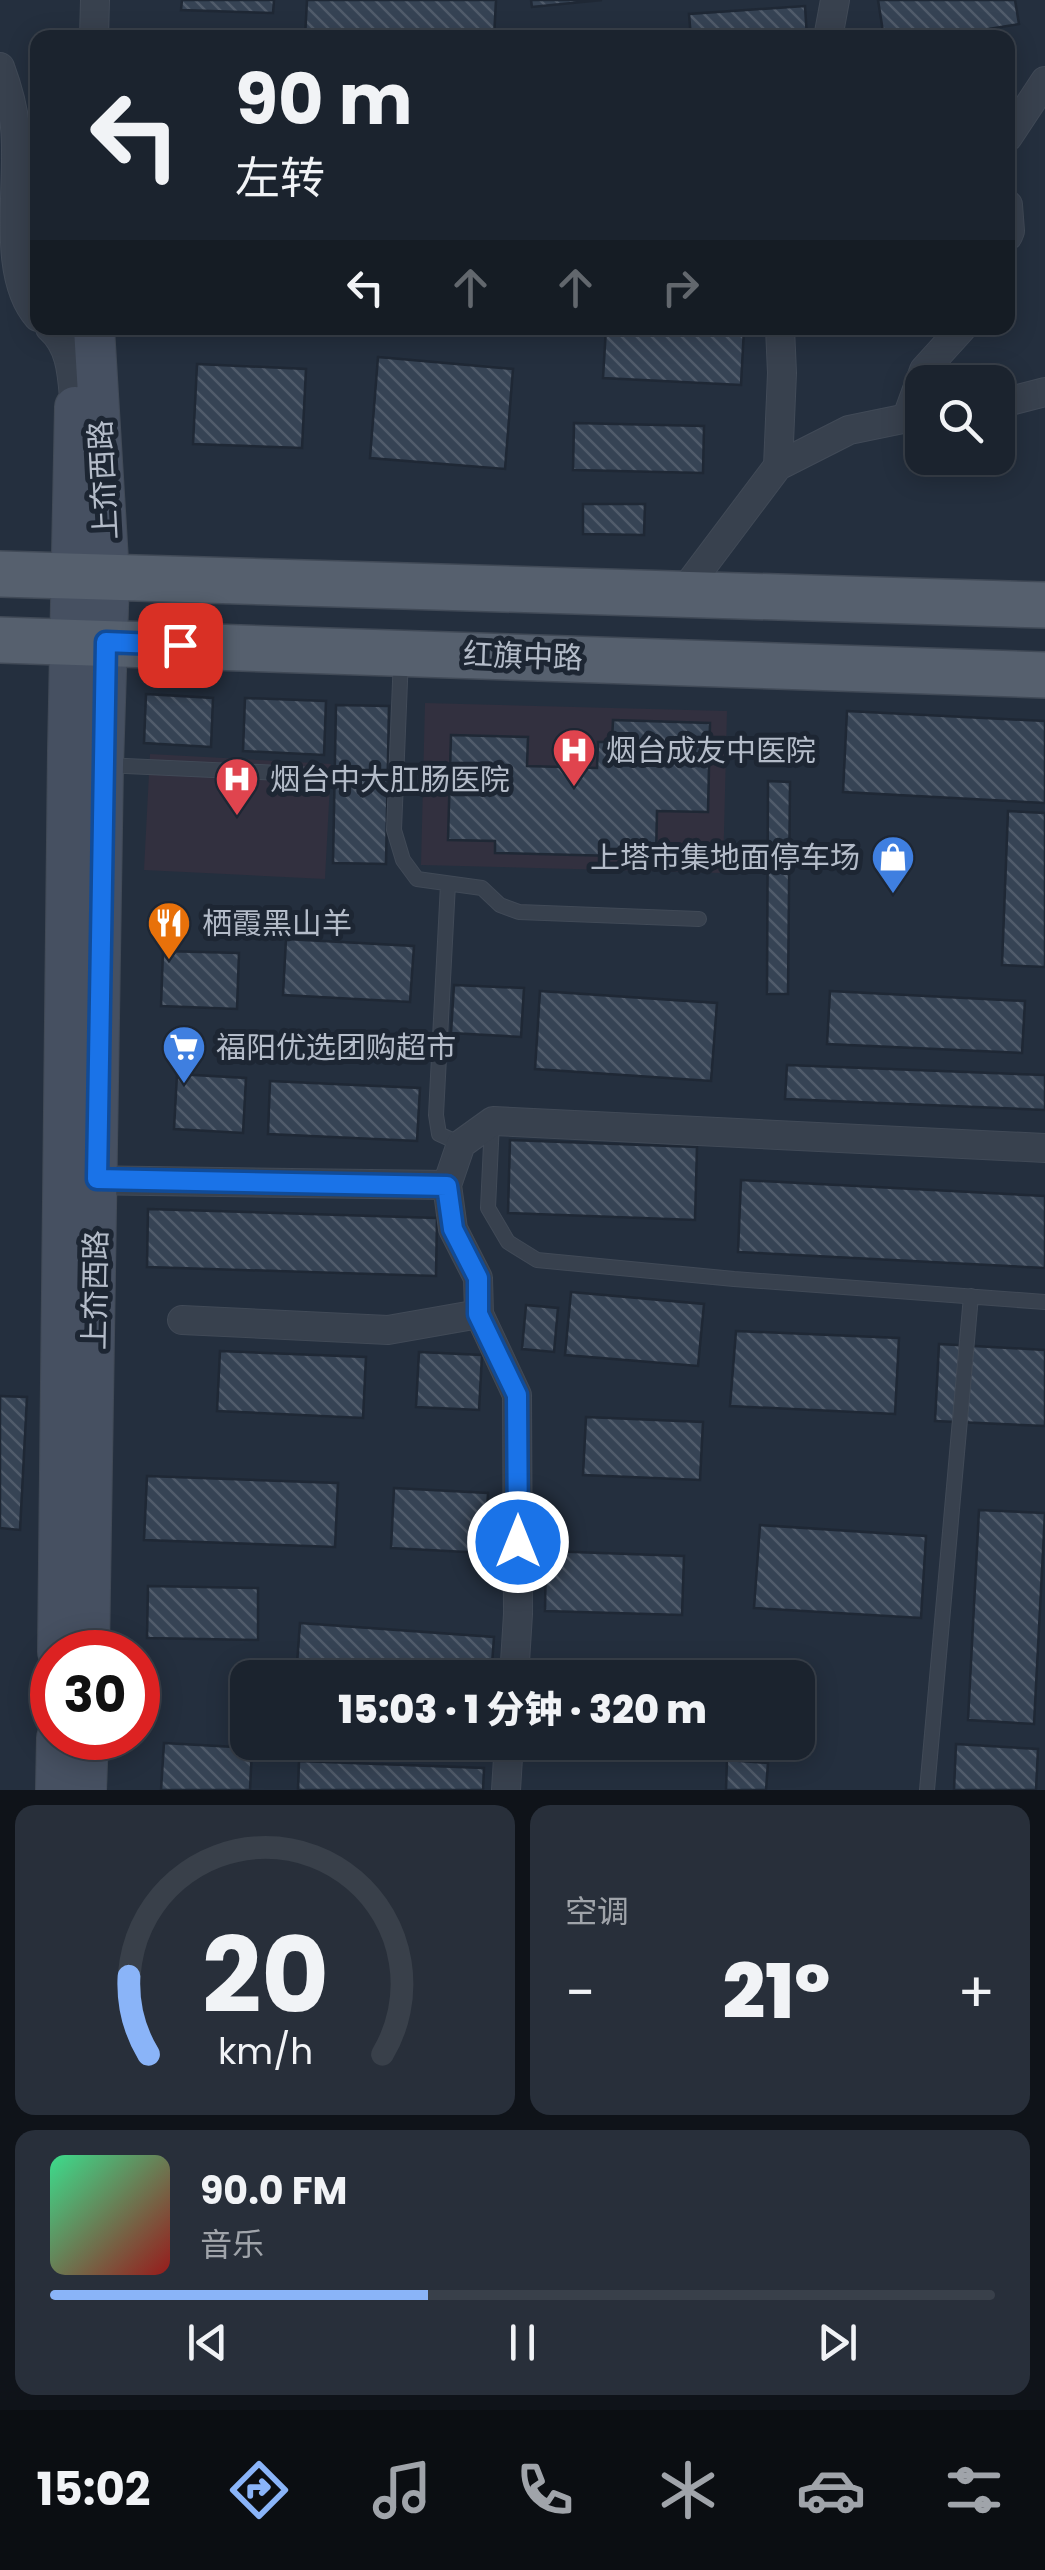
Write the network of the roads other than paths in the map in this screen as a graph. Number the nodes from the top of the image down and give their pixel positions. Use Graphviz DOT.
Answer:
graph roads {
  1 [pos="95,0"];
  2 [pos="835,0"];
  3 [pos="94,30"];
  4 [pos="829,30"];
  5 [pos="0,66"];
  6 [pos="1045,81"];
  7 [pos="1015,126"];
  8 [pos="30,307"];
  9 [pos="56,335"];
  10 [pos="82,335"];
  11 [pos="93,335"];
  12 [pos="780,335"];
  13 [pos="956,335"];
  14 [pos="929,365"];
  15 [pos="1045,392"];
  16 [pos="1015,400"];
  17 [pos="87,410"];
  18 [pos="905,418"];
  19 [pos="778,466"];
  20 [pos="0,574"];
  21 [pos="90,576"];
  22 [pos="681,595"];
  23 [pos="1045,604"];
  24 [pos="0,640"];
  25 [pos="88,642"];
  26 [pos="401,652"];
  27 [pos="1045,675"];
  28 [pos="104,764"];
  29 [pos="302,774"];
  30 [pos="448,884"];
  31 [pos="700,918"];
  32 [pos="492,1121"];
  33 [pos="461,1144"];
  34 [pos="1045,1148"];
  35 [pos="80,1180"];
  36 [pos="447,1186"];
  37 [pos="971,1296"];
  38 [pos="1045,1302"];
  39 [pos="478,1314"];
  40 [pos="182,1320"];
  41 [pos="59,1630"];
  42 [pos="89,1630"];
  43 [pos="515,1660"];
  44 [pos="57,1760"];
  45 [pos="87,1760"];
  46 [pos="508,1760"];
  47 [pos="56,1790"];
  48 [pos="86,1790"];
  49 [pos="506,1790"];
  50 [pos="927,1790"];
  1 -- 3 [label="street"];
  2 -- 4 [label="street"];
  5 -- 8 [label="street"];
  6 -- 7 [label="street"];
  9 -- 17 [label="street"];
  10 -- 17 [label="street, 上夼西路"];
  11 -- 17 [label="street, 上夼西路"];
  12 -- 19 [label="street"];
  13 -- 14 [label="street"];
  15 -- 16 [label="street"];
  17 -- 21 [label="street, 上夼西路"];
  18 -- 19 [label="street"];
  19 -- 22 [label="street"];
  20 -- 21 [label="main road"];
  21 -- 22 [label="main road"];
  21 -- 25 [label="street, 上夼西路"];
  22 -- 23 [label="main road"];
  24 -- 25 [label="main road, 红旗中路"];
  25 -- 26 [label="main road, 红旗中路"];
  25 -- 28 [label="street, 上夼西路"];
  25 -- 35 [label="street, 上夼西路"];
  26 -- 27 [label="main road, 红旗中路"];
  26 -- 30 [label="lane"];
  28 -- 29 [label="lane"];
  28 -- 35 [label="street, 上夼西路"];
  30 -- 31 [label="lane"];
  30 -- 33 [label="lane"];
  32 -- 33 [label="street"];
  32 -- 34 [label="street"];
  32 -- 37 [label="lane"];
  33 -- 36 [label="street"];
  35 -- 36 [label="street"];
  35 -- 41 [label="street, 上夼西路"];
  35 -- 42 [label="street, 上夼西路"];
  36 -- 39 [label="street"];
  37 -- 38 [label="lane"];
  37 -- 50 [label="lane"];
  39 -- 40 [label="street"];
  39 -- 43 [label="street"];
  44 -- 47 [label="street"];
  45 -- 48 [label="street"];
  46 -- 49 [label="street"];
}
